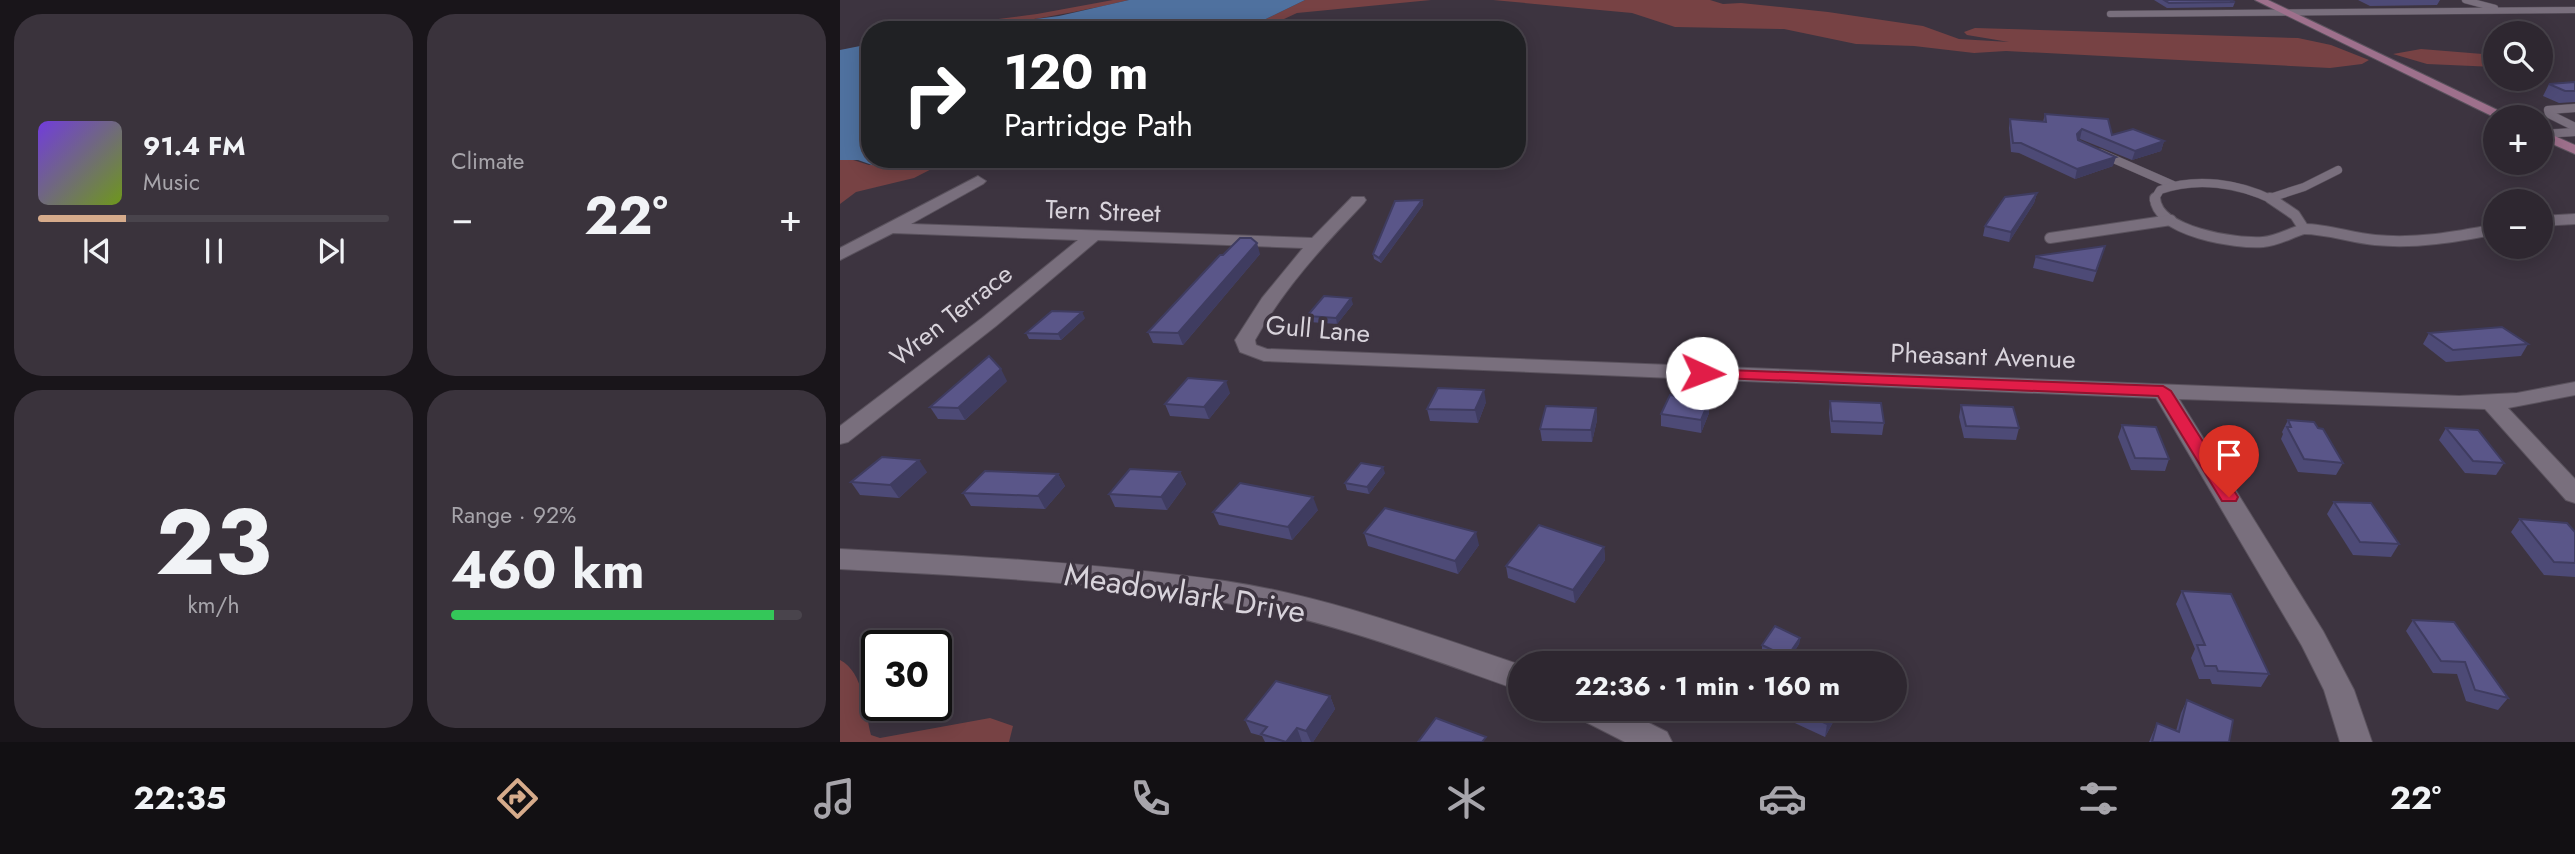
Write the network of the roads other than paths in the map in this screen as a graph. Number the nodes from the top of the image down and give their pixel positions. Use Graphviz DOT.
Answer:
graph roads {
  1 [pos="2260,0"];
  2 [pos="2465,0"];
  3 [pos="2281,10"];
  4 [pos="2500,10"];
  5 [pos="2575,10"];
  6 [pos="2110,14"];
  7 [pos="2483,106"];
  8 [pos="2575,108"];
  9 [pos="2575,129"];
  10 [pos="2553,132"];
  11 [pos="2553,140"];
  12 [pos="2092,150"];
  13 [pos="2575,150"];
  14 [pos="2338,170"];
  15 [pos="978,181"];
  16 [pos="2174,185"];
  17 [pos="2270,198"];
  18 [pos="1358,200"];
  19 [pos="2575,219"];
  20 [pos="2171,220"];
  21 [pos="2553,220"];
  22 [pos="888,228"];
  23 [pos="2304,229"];
  24 [pos="2483,232"];
  25 [pos="1094,234"];
  26 [pos="2050,238"];
  27 [pos="1315,243"];
  28 [pos="840,255"];
  29 [pos="1386,361"];
  30 [pos="2575,388"];
  31 [pos="2163,391"];
  32 [pos="2492,404"];
  33 [pos="840,437"];
  34 [pos="2575,494"];
  35 [pos="840,559"];
  36 [pos="1508,674"];
  37 [pos="1615,721"];
  38 [pos="1656,742"];
  39 [pos="2356,742"];
  1 -- 3 [label="main road"];
  2 -- 4 [label="lane"];
  3 -- 4 [label="lane"];
  3 -- 6 [label="lane"];
  3 -- 7 [label="main road"];
  4 -- 5 [label="lane"];
  8 -- 9 [label="lane"];
  9 -- 10 [label="lane"];
  11 -- 13 [label="main road"];
  12 -- 16 [label="lane"];
  14 -- 17 [label="lane"];
  15 -- 22 [label="street"];
  16 -- 17 [label="lane"];
  16 -- 20 [label="lane"];
  17 -- 23 [label="lane"];
  18 -- 27 [label="street"];
  19 -- 21 [label="lane"];
  20 -- 23 [label="lane"];
  20 -- 26 [label="lane"];
  22 -- 25 [label="street, Tern Street"];
  22 -- 28 [label="street"];
  23 -- 24 [label="lane"];
  25 -- 27 [label="street, Tern Street"];
  25 -- 33 [label="street, Wren Terrace"];
  27 -- 29 [label="street, Gull Lane"];
  29 -- 31 [label="street, Pheasant Avenue"];
  30 -- 32 [label="street, Pheasant Avenue"];
  31 -- 32 [label="street, Pheasant Avenue"];
  31 -- 39 [label="street"];
  32 -- 34 [label="street"];
  35 -- 36 [label="street, Meadowlark Drive"];
  37 -- 38 [label="street"];
}
